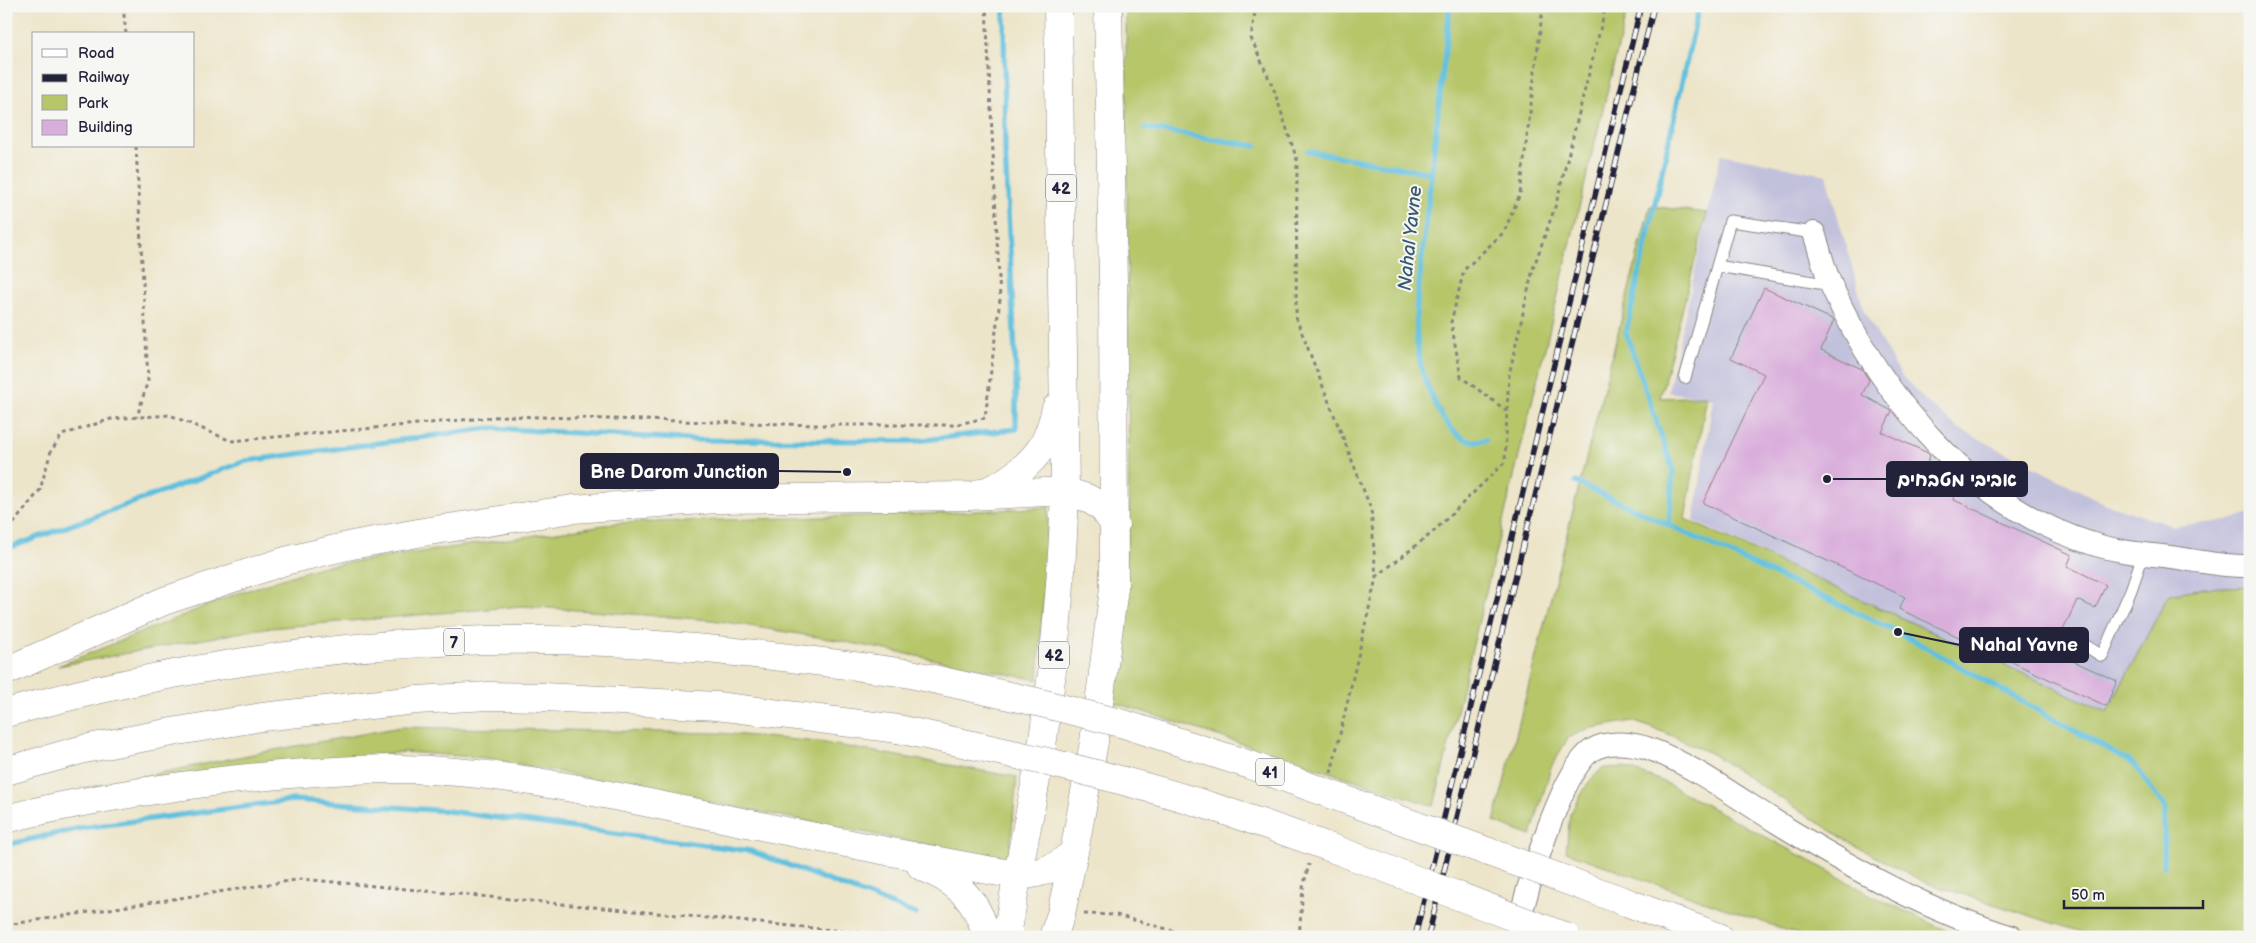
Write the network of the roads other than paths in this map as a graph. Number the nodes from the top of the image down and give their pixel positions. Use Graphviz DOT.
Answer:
graph roads {
  1 [pos="1058,6"];
  2 [pos="1108,6"];
  3 [pos="1814,233"];
  4 [pos="1717,266"];
  5 [pos="1831,285"];
  6 [pos="1063,369"];
  7 [pos="1685,378"];
  8 [pos="1065,491"];
  9 [pos="969,496"];
  10 [pos="1115,525"];
  11 [pos="2250,554"];
  12 [pos="2143,555"];
  13 [pos="2190,560"];
  14 [pos="2250,566"];
  15 [pos="2075,640"];
  16 [pos="6,671"];
  17 [pos="906,673"];
  18 [pos="6,713"];
  19 [pos="6,771"];
  20 [pos="6,819"];
  21 [pos="888,852"];
  22 [pos="1074,852"];
  23 [pos="1016,875"];
  24 [pos="1057,925"];
  25 [pos="987,937"];
  26 [pos="1007,937"];
  27 [pos="1515,937"];
  28 [pos="1566,937"];
  29 [pos="1719,937"];
  30 [pos="2012,937"];
  1 -- 6 [label="highway, 42"];
  2 -- 10 [label="highway"];
  3 -- 4 [label="lane"];
  3 -- 5 [label="street"];
  4 -- 5 [label="lane"];
  4 -- 7 [label="lane"];
  5 -- 12 [label="street"];
  6 -- 8 [label="highway, 42"];
  6 -- 9 [label="highway"];
  8 -- 9 [label="highway"];
  8 -- 10 [label="highway"];
  8 -- 23 [label="highway, 42"];
  9 -- 16 [label="highway"];
  10 -- 22 [label="highway"];
  11 -- 13 [label="street"];
  12 -- 13 [label="street"];
  12 -- 15 [label="lane"];
  13 -- 14 [label="street"];
  17 -- 18 [label="highway, 7"];
  17 -- 29 [label="highway, 41, bridge"];
  19 -- 28 [label="highway, bridge"];
  20 -- 21 [label="highway"];
  21 -- 23 [label="highway"];
  21 -- 25 [label="highway"];
  22 -- 23 [label="highway"];
  22 -- 24 [label="highway"];
  23 -- 26 [label="highway, 42"];
  27 -- 30 [label="street"];
}
